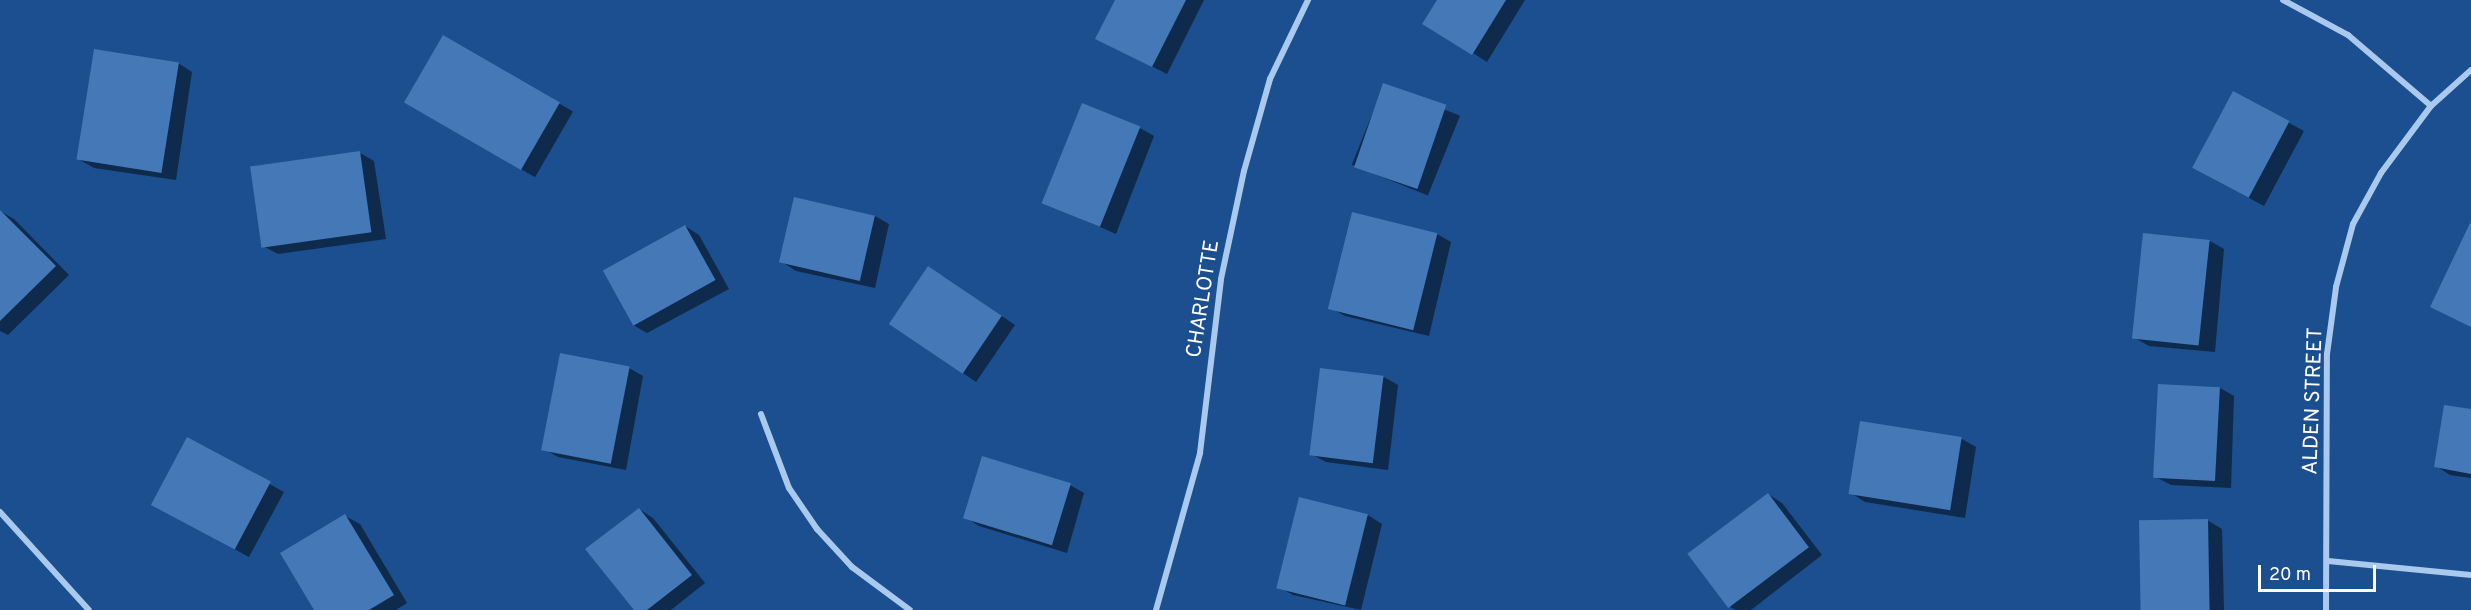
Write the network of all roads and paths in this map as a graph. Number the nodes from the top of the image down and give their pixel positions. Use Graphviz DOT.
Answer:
graph roads {
  1 [pos="1308,0"];
  2 [pos="2283,0"];
  3 [pos="2471,70"];
  4 [pos="2431,106"];
  5 [pos="761,414"];
  6 [pos="0,512"];
  7 [pos="2328,561"];
  8 [pos="2471,574"];
  9 [pos="89,610"];
  10 [pos="909,610"];
  11 [pos="1156,610"];
  12 [pos="2326,610"];
  1 -- 11 [label="street, CHARLOTTE"];
  2 -- 4 [label="street"];
  3 -- 4 [label="street, ALDEN STREET"];
  4 -- 7 [label="street, ALDEN STREET"];
  5 -- 10 [label="street"];
  6 -- 9 [label="street"];
  7 -- 8 [label="street"];
  7 -- 12 [label="street, ALDEN STREET"];
}
